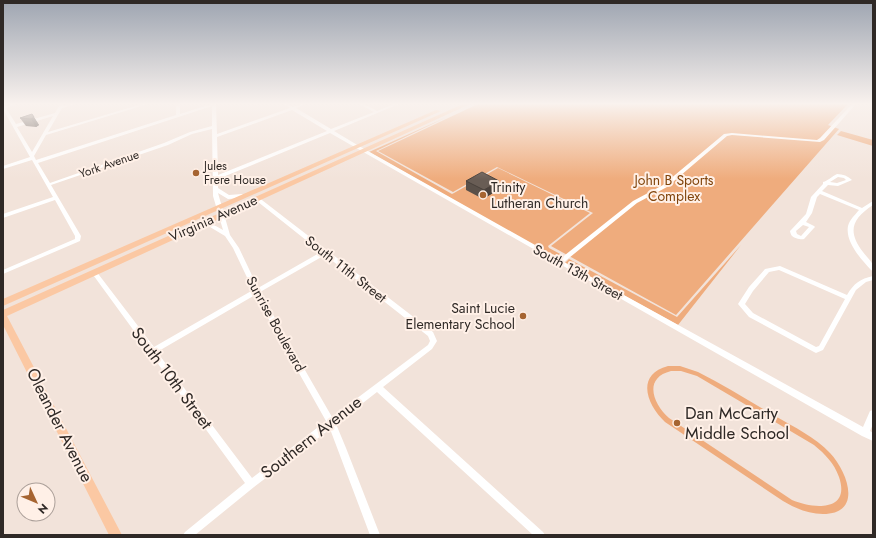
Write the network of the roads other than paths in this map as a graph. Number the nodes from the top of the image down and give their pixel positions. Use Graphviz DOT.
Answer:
graph roads {
  1 [pos="17,129"];
  2 [pos="48,129"];
  3 [pos="61,129"];
  4 [pos="130,129"];
  5 [pos="206,129"];
  6 [pos="214,129"];
  7 [pos="234,129"];
  8 [pos="328,129"];
  9 [pos="335,129"];
  10 [pos="400,129"];
  11 [pos="406,129"];
  12 [pos="831,129"];
  13 [pos="331,131"];
  14 [pos="45,134"];
  15 [pos="215,136"];
  16 [pos="360,148"];
  17 [pos="33,158"];
  18 [pos="3,168"];
  19 [pos="216,178"];
  20 [pos="825,183"];
  21 [pos="48,185"];
  22 [pos="216,189"];
  23 [pos="820,192"];
  24 [pos="242,196"];
  25 [pos="56,198"];
  26 [pos="256,198"];
  27 [pos="873,203"];
  28 [pos="218,206"];
  29 [pos="861,209"];
  30 [pos="221,214"];
  31 [pos="3,216"];
  32 [pos="802,222"];
  33 [pos="196,226"];
  34 [pos="227,235"];
  35 [pos="326,252"];
  36 [pos="560,262"];
  37 [pos="873,269"];
  38 [pos="3,272"];
  39 [pos="94,272"];
  40 [pos="873,278"];
  41 [pos="257,292"];
  42 [pos="849,298"];
  43 [pos="3,303"];
  44 [pos="3,315"];
  45 [pos="434,341"];
  46 [pos="152,352"];
  47 [pos="377,386"];
  48 [pos="873,414"];
  49 [pos="331,422"];
  50 [pos="865,433"];
  51 [pos="873,437"];
  52 [pos="251,484"];
  53 [pos="372,533"];
  54 [pos="116,535"];
  55 [pos="188,535"];
  56 [pos="540,535"];
  1 -- 17 [label="street"];
  2 -- 14 [label="street"];
  3 -- 14 [label="street"];
  4 -- 17 [label="street"];
  5 -- 21 [label="street, York Avenue"];
  6 -- 15 [label="street, Sunrise Boulevard"];
  7 -- 15 [label="street"];
  8 -- 13 [label="street, South 13th Street"];
  9 -- 13 [label="street"];
  10 -- 16 [label="main road, Virginia Avenue"];
  11 -- 16 [label="main road, Virginia Avenue"];
  12 -- 36 [label="street"];
  13 -- 16 [label="street, South 13th Street"];
  13 -- 19 [label="street"];
  14 -- 17 [label="street"];
  15 -- 19 [label="street, Sunrise Boulevard"];
  16 -- 24 [label="main road, Virginia Avenue"];
  16 -- 26 [label="main road, Virginia Avenue"];
  16 -- 36 [label="street, South 13th Street"];
  17 -- 18 [label="street"];
  17 -- 21 [label="street"];
  19 -- 22 [label="street, Sunrise Boulevard"];
  20 -- 23 [label="street"];
  21 -- 25 [label="street"];
  22 -- 24 [label="street"];
  22 -- 28 [label="street, Sunrise Boulevard"];
  23 -- 29 [label="street"];
  23 -- 32 [label="street"];
  24 -- 28 [label="main road, Virginia Avenue"];
  25 -- 31 [label="street"];
  25 -- 38 [label="street"];
  26 -- 30 [label="main road, Virginia Avenue"];
  26 -- 35 [label="street, South 11th Street"];
  27 -- 29 [label="street"];
  28 -- 30 [label="street, Sunrise Boulevard"];
  28 -- 43 [label="main road, Virginia Avenue"];
  29 -- 37 [label="street"];
  30 -- 33 [label="main road, Virginia Avenue"];
  30 -- 34 [label="street, Sunrise Boulevard"];
  33 -- 34 [label="street"];
  33 -- 39 [label="main road, Virginia Avenue"];
  34 -- 41 [label="street, Sunrise Boulevard"];
  35 -- 41 [label="street"];
  35 -- 45 [label="street, South 11th Street"];
  36 -- 50 [label="street, South 13th Street"];
  39 -- 44 [label="main road, Virginia Avenue"];
  39 -- 46 [label="street, South 10th Street"];
  40 -- 42 [label="street"];
  41 -- 46 [label="street"];
  41 -- 49 [label="street, Sunrise Boulevard"];
  42 -- 42 [label="street"];
  44 -- 54 [label="main road, Oleander Avenue"];
  45 -- 47 [label="street, Southern Avenue"];
  46 -- 52 [label="street, South 10th Street"];
  47 -- 49 [label="street, Southern Avenue"];
  47 -- 56 [label="street"];
  48 -- 50 [label="street"];
  49 -- 52 [label="street, Southern Avenue"];
  49 -- 53 [label="street, Sunrise Boulevard"];
  50 -- 51 [label="street, South 13th Street"];
  52 -- 55 [label="street, Southern Avenue"];
}
